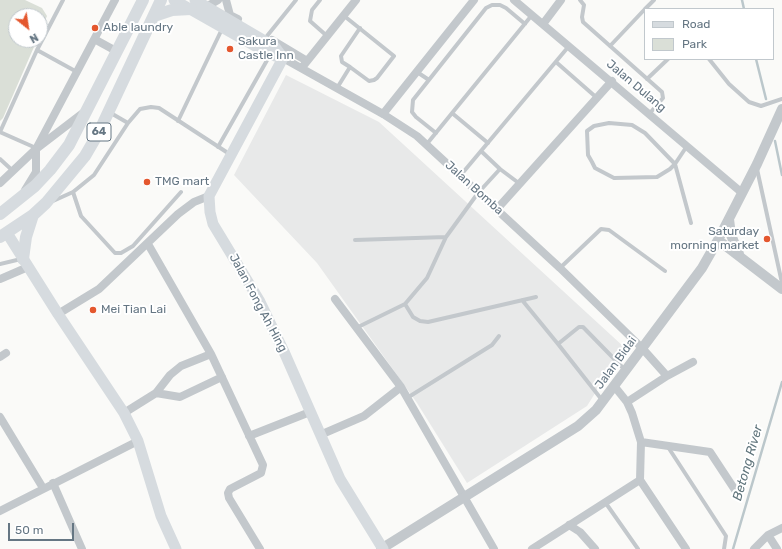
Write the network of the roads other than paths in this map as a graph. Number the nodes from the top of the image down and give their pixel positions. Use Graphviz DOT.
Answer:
graph roads {
  1 [pos="63,0"];
  2 [pos="115,0"];
  3 [pos="143,0"];
  4 [pos="161,0"];
  5 [pos="174,0"];
  6 [pos="218,0"];
  7 [pos="226,0"];
  8 [pos="296,0"];
  9 [pos="320,0"];
  10 [pos="356,0"];
  11 [pos="474,0"];
  12 [pos="514,0"];
  13 [pos="580,0"];
  14 [pos="654,0"];
  15 [pos="559,1"];
  16 [pos="193,4"];
  17 [pos="206,7"];
  18 [pos="646,8"];
  19 [pos="644,10"];
  20 [pos="343,15"];
  21 [pos="532,15"];
  22 [pos="154,16"];
  23 [pos="525,24"];
  24 [pos="543,24"];
  25 [pos="224,27"];
  26 [pos="360,28"];
  27 [pos="267,36"];
  28 [pos="327,36"];
  29 [pos="96,40"];
  30 [pos="570,46"];
  31 [pos="610,46"];
  32 [pos="37,50"];
  33 [pos="116,51"];
  34 [pos="271,55"];
  35 [pos="283,58"];
  36 [pos="667,60"];
  37 [pos="710,60"];
  38 [pos="307,61"];
  39 [pos="556,62"];
  40 [pos="350,67"];
  41 [pos="301,68"];
  42 [pos="77,72"];
  43 [pos="417,72"];
  44 [pos="647,78"];
  45 [pos="429,80"];
  46 [pos="612,81"];
  47 [pos="337,88"];
  48 [pos="597,98"];
  49 [pos="782,99"];
  50 [pos="88,108"];
  51 [pos="782,109"];
  52 [pos="108,112"];
  53 [pos="452,113"];
  54 [pos="650,113"];
  55 [pos="383,114"];
  56 [pos="178,120"];
  57 [pos="128,123"];
  58 [pos="779,125"];
  59 [pos="436,132"];
  60 [pos="488,143"];
  61 [pos="426,145"];
  62 [pos="688,146"];
  63 [pos="218,147"];
  64 [pos="36,148"];
  65 [pos="481,151"];
  66 [pos="231,156"];
  67 [pos="0,159"];
  68 [pos="675,164"];
  69 [pos="757,164"];
  70 [pos="500,169"];
  71 [pos="14,171"];
  72 [pos="460,176"];
  73 [pos="0,183"];
  74 [pos="520,184"];
  75 [pos="73,192"];
  76 [pos="181,192"];
  77 [pos="742,192"];
  78 [pos="478,193"];
  79 [pos="209,196"];
  80 [pos="19,200"];
  81 [pos="46,203"];
  82 [pos="170,206"];
  83 [pos="497,209"];
  84 [pos="0,214"];
  85 [pos="178,214"];
  86 [pos="33,215"];
  87 [pos="729,220"];
  88 [pos="691,223"];
  89 [pos="2,232"];
  90 [pos="446,237"];
  91 [pos="355,240"];
  92 [pos="718,240"];
  93 [pos="148,244"];
  94 [pos="710,255"];
  95 [pos="738,255"];
  96 [pos="26,263"];
  97 [pos="0,264"];
  98 [pos="560,268"];
  99 [pos="665,270"];
  100 [pos="0,279"];
  101 [pos="782,283"];
  102 [pos="782,289"];
  103 [pos="536,297"];
  104 [pos="335,299"];
  105 [pos="522,300"];
  106 [pos="405,304"];
  107 [pos="58,314"];
  108 [pos="355,328"];
  109 [pos="499,336"];
  110 [pos="558,344"];
  111 [pos="642,348"];
  112 [pos="211,354"];
  113 [pos="693,362"];
  114 [pos="626,371"];
  115 [pos="667,376"];
  116 [pos="222,377"];
  117 [pos="401,387"];
  118 [pos="615,387"];
  119 [pos="156,393"];
  120 [pos="407,398"];
  121 [pos="604,402"];
  122 [pos="627,402"];
  123 [pos="310,412"];
  124 [pos="124,413"];
  125 [pos="0,416"];
  126 [pos="3,427"];
  127 [pos="320,435"];
  128 [pos="249,436"];
  129 [pos="138,441"];
  130 [pos="641,442"];
  131 [pos="668,446"];
  132 [pos="640,480"];
  133 [pos="54,482"];
  134 [pos="43,488"];
  135 [pos="739,496"];
  136 [pos="464,498"];
  137 [pos="605,502"];
  138 [pos="0,511"];
  139 [pos="569,525"];
  140 [pos="782,528"];
  141 [pos="768,535"];
  142 [pos="81,549"];
  143 [pos="176,549"];
  144 [pos="260,549"];
  145 [pos="382,549"];
  146 [pos="494,549"];
  147 [pos="532,549"];
  148 [pos="596,549"];
  149 [pos="638,549"];
  150 [pos="686,549"];
  151 [pos="724,549"];
  152 [pos="754,549"];
  153 [pos="777,549"];
  1 -- 32 [label="lane"];
  2 -- 29 [label="street"];
  3 -- 33 [label="main road, 64"];
  4 -- 22 [label="main road, 64"];
  5 -- 16 [label="main road, Jalan Bomba"];
  6 -- 17 [label="street"];
  7 -- 27 [label="street"];
  8 -- 27 [label="lane"];
  9 -- 28 [label="lane"];
  10 -- 20 [label="street"];
  11 -- 43 [label="street"];
  12 -- 21 [label="street, Jalan Dulang"];
  13 -- 31 [label="lane"];
  14 -- 18 [label="lane"];
  15 -- 24 [label="street"];
  16 -- 17 [label="main road, Jalan Bomba"];
  16 -- 22 [label="main road"];
  16 -- 25 [label="main road, Jalan Bomba"];
  17 -- 35 [label="main road, Jalan Bomba"];
  19 -- 31 [label="lane"];
  20 -- 26 [label="lane"];
  20 -- 28 [label="street"];
  21 -- 23 [label="lane"];
  21 -- 24 [label="street, Jalan Dulang"];
  22 -- 52 [label="main road, 64"];
  23 -- 45 [label="lane"];
  23 -- 53 [label="lane"];
  24 -- 30 [label="street, Jalan Dulang"];
  25 -- 34 [label="main road, Jalan Bomba"];
  25 -- 56 [label="lane"];
  26 -- 40 [label="lane"];
  26 -- 40 [label="lane"];
  27 -- 38 [label="street"];
  28 -- 38 [label="street"];
  29 -- 33 [label="street"];
  29 -- 42 [label="street"];
  30 -- 39 [label="lane"];
  30 -- 46 [label="street, Jalan Dulang"];
  31 -- 44 [label="lane"];
  32 -- 42 [label="lane"];
  32 -- 64 [label="lane"];
  33 -- 50 [label="main road, 64"];
  34 -- 35 [label="main road, Jalan Bomba"];
  34 -- 63 [label="lane"];
  35 -- 41 [label="street, Jalan Bomba"];
  35 -- 66 [label="main road"];
  36 -- 44 [label="lane"];
  37 -- 49 [label="lane"];
  38 -- 41 [label="street"];
  39 -- 48 [label="lane"];
  39 -- 60 [label="lane"];
  40 -- 47 [label="lane"];
  41 -- 47 [label="street, Jalan Bomba"];
  42 -- 64 [label="street"];
  43 -- 45 [label="lane"];
  43 -- 55 [label="street"];
  44 -- 54 [label="lane"];
  45 -- 59 [label="lane"];
  46 -- 48 [label="street"];
  46 -- 54 [label="street, Jalan Dulang"];
  47 -- 55 [label="street, Jalan Bomba"];
  48 -- 74 [label="street"];
  50 -- 64 [label="street"];
  50 -- 80 [label="main road, 64"];
  51 -- 58 [label="street, Jalan Bidai"];
  52 -- 57 [label="lane"];
  52 -- 81 [label="main road, 64"];
  53 -- 59 [label="lane"];
  53 -- 60 [label="lane"];
  54 -- 62 [label="street, Jalan Dulang"];
  55 -- 61 [label="street, Jalan Bomba"];
  56 -- 57 [label="lane"];
  56 -- 63 [label="lane"];
  57 -- 75 [label="lane"];
  58 -- 69 [label="street, Jalan Bidai"];
  59 -- 61 [label="lane"];
  60 -- 65 [label="lane"];
  61 -- 72 [label="street, Jalan Bomba"];
  62 -- 68 [label="lane"];
  62 -- 77 [label="street, Jalan Dulang"];
  63 -- 66 [label="lane"];
  64 -- 71 [label="street"];
  64 -- 80 [label="street"];
  65 -- 70 [label="lane"];
  65 -- 72 [label="lane"];
  66 -- 79 [label="main road"];
  67 -- 71 [label="lane"];
  68 -- 68 [label="lane"];
  68 -- 88 [label="lane"];
  69 -- 77 [label="street, Jalan Bidai"];
  69 -- 101 [label="lane"];
  70 -- 74 [label="lane"];
  70 -- 78 [label="lane"];
  71 -- 73 [label="street"];
  72 -- 78 [label="street, Jalan Bomba"];
  74 -- 83 [label="street"];
  75 -- 81 [label="lane"];
  75 -- 82 [label="lane"];
  76 -- 82 [label="lane"];
  77 -- 87 [label="street, Jalan Bidai"];
  78 -- 83 [label="street, Jalan Bomba"];
  78 -- 90 [label="lane"];
  79 -- 85 [label="street"];
  79 -- 123 [label="main road, Jalan Fong Ah Hing"];
  80 -- 84 [label="main road, 64"];
  81 -- 86 [label="main road, 64"];
  82 -- 85 [label="lane"];
  83 -- 98 [label="street, Jalan Bomba"];
  85 -- 93 [label="street"];
  86 -- 89 [label="main road, 64"];
  86 -- 96 [label="main road"];
  87 -- 92 [label="street, Jalan Bidai"];
  87 -- 95 [label="street"];
  89 -- 96 [label="main road"];
  90 -- 91 [label="lane"];
  90 -- 106 [label="lane"];
  92 -- 94 [label="street, Jalan Bidai"];
  92 -- 95 [label="street"];
  93 -- 107 [label="street"];
  93 -- 112 [label="street"];
  94 -- 95 [label="street"];
  94 -- 111 [label="street, Jalan Bidai"];
  95 -- 102 [label="street"];
  96 -- 97 [label="lane"];
  96 -- 100 [label="street"];
  96 -- 107 [label="main road"];
  98 -- 99 [label="lane"];
  98 -- 111 [label="street, Jalan Bomba"];
  103 -- 105 [label="lane"];
  104 -- 108 [label="street"];
  105 -- 106 [label="lane"];
  105 -- 110 [label="lane"];
  106 -- 108 [label="lane"];
  107 -- 124 [label="main road"];
  108 -- 117 [label="street"];
  109 -- 120 [label="lane"];
  110 -- 114 [label="lane"];
  110 -- 121 [label="lane"];
  111 -- 114 [label="street, Jalan Bidai"];
  111 -- 115 [label="street, Jalan Bomba"];
  112 -- 116 [label="street"];
  112 -- 119 [label="street"];
  113 -- 115 [label="street"];
  114 -- 118 [label="street, Jalan Bidai"];
  115 -- 122 [label="street"];
  116 -- 119 [label="street"];
  116 -- 128 [label="street"];
  117 -- 120 [label="street"];
  117 -- 127 [label="street"];
  118 -- 121 [label="street, Jalan Bidai"];
  118 -- 122 [label="street"];
  119 -- 124 [label="street"];
  120 -- 136 [label="street"];
  121 -- 136 [label="street, Jalan Bidai"];
  122 -- 130 [label="street"];
  123 -- 127 [label="main road, Jalan Fong Ah Hing"];
  123 -- 128 [label="street"];
  124 -- 129 [label="main road"];
  125 -- 126 [label="street"];
  126 -- 134 [label="street"];
  127 -- 145 [label="main road, Jalan Fong Ah Hing"];
  128 -- 144 [label="street"];
  129 -- 133 [label="street"];
  129 -- 143 [label="main road"];
  130 -- 131 [label="street"];
  130 -- 132 [label="street"];
  131 -- 135 [label="street"];
  131 -- 151 [label="lane"];
  132 -- 137 [label="street"];
  132 -- 150 [label="street"];
  133 -- 134 [label="street"];
  133 -- 142 [label="street"];
  134 -- 138 [label="street"];
  136 -- 145 [label="street, Jalan Bidai"];
  136 -- 146 [label="street"];
  137 -- 139 [label="street"];
  137 -- 149 [label="lane"];
  139 -- 147 [label="street"];
  139 -- 148 [label="street"];
  140 -- 141 [label="street"];
  141 -- 152 [label="street"];
  141 -- 153 [label="street"];
}
